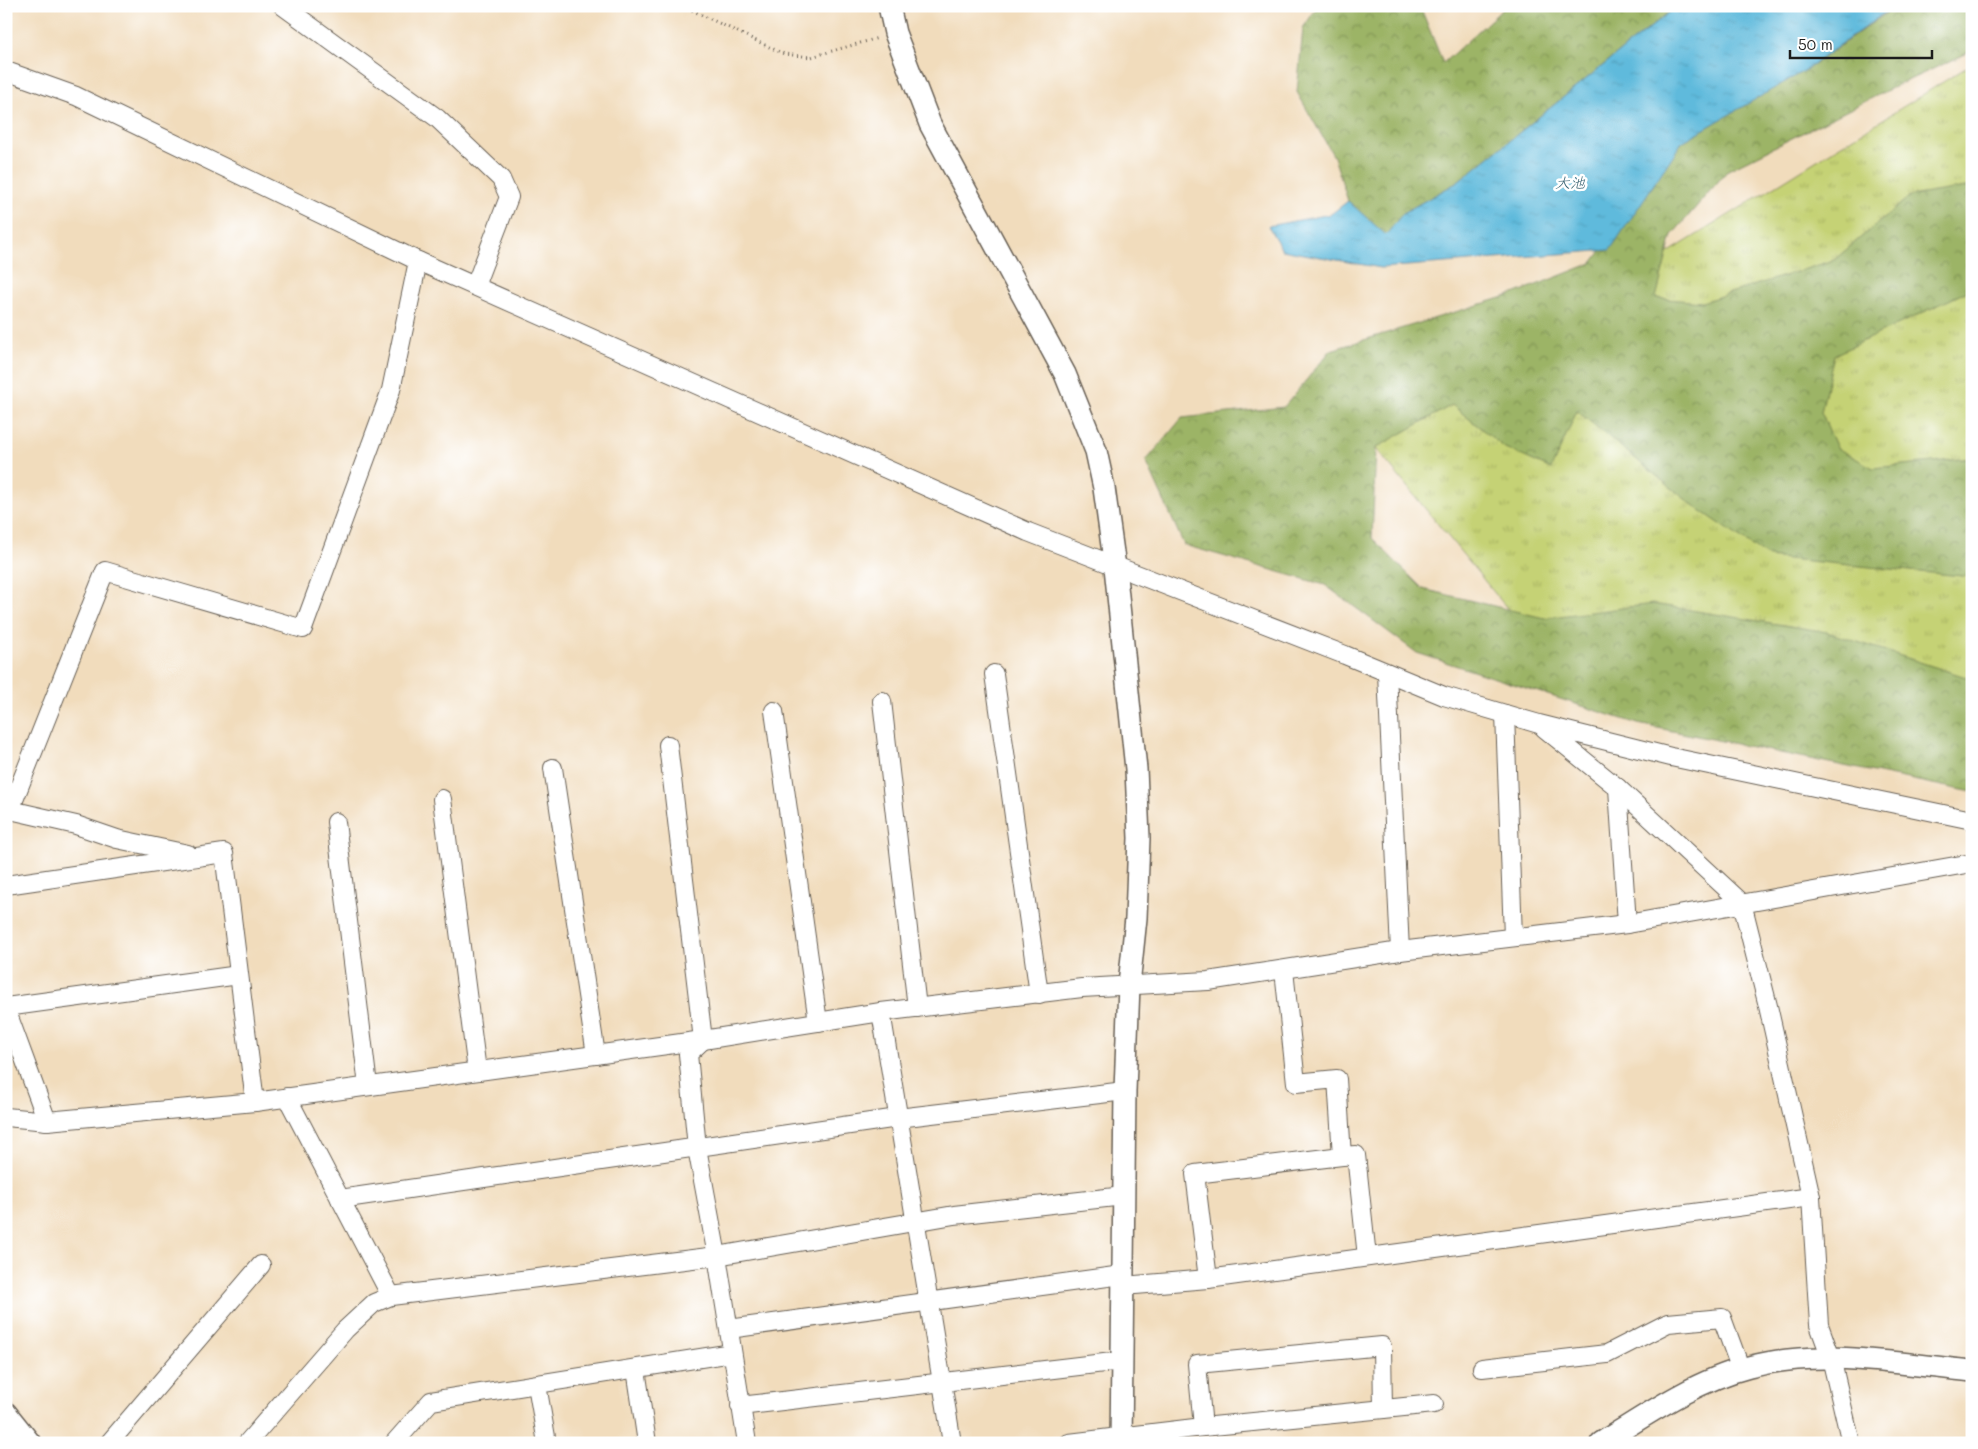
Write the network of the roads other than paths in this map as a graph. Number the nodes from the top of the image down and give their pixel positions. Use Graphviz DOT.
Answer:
graph roads {
  1 [pos="283,6"];
  2 [pos="889,6"];
  3 [pos="6,71"];
  4 [pos="418,261"];
  5 [pos="475,286"];
  6 [pos="1115,567"];
  7 [pos="1386,673"];
  8 [pos="994,674"];
  9 [pos="882,701"];
  10 [pos="774,711"];
  11 [pos="1505,714"];
  12 [pos="1539,724"];
  13 [pos="668,745"];
  14 [pos="553,768"];
  15 [pos="1618,788"];
  16 [pos="442,799"];
  17 [pos="8,809"];
  18 [pos="1972,820"];
  19 [pos="336,822"];
  20 [pos="198,856"];
  21 [pos="1972,863"];
  22 [pos="6,885"];
  23 [pos="1742,903"];
  24 [pos="1626,924"];
  25 [pos="1513,938"];
  26 [pos="1400,951"];
  27 [pos="1284,970"];
  28 [pos="239,975"];
  29 [pos="1128,985"];
  30 [pos="1039,994"];
  31 [pos="6,1008"];
  32 [pos="917,1008"];
  33 [pos="881,1012"];
  34 [pos="818,1022"];
  35 [pos="702,1040"];
  36 [pos="596,1055"];
  37 [pos="477,1071"];
  38 [pos="368,1086"];
  39 [pos="1125,1091"];
  40 [pos="287,1097"];
  41 [pos="255,1102"];
  42 [pos="6,1117"];
  43 [pos="898,1118"];
  44 [pos="47,1121"];
  45 [pos="697,1148"];
  46 [pos="1342,1156"];
  47 [pos="1124,1196"];
  48 [pos="1811,1197"];
  49 [pos="340,1199"];
  50 [pos="916,1222"];
  51 [pos="717,1256"];
  52 [pos="1367,1257"];
  53 [pos="262,1265"];
  54 [pos="1208,1279"];
  55 [pos="1122,1280"];
  56 [pos="391,1296"];
  57 [pos="928,1300"];
  58 [pos="729,1329"];
  59 [pos="732,1353"];
  60 [pos="1831,1358"];
  61 [pos="1121,1361"];
  62 [pos="1482,1368"];
  63 [pos="636,1369"];
  64 [pos="1741,1370"];
  65 [pos="1972,1371"];
  66 [pos="942,1381"];
  67 [pos="537,1385"];
  68 [pos="1434,1404"];
  69 [pos="740,1406"];
  70 [pos="1383,1409"];
  71 [pos="6,1413"];
  72 [pos="1202,1427"];
  73 [pos="1121,1440"];
  74 [pos="30,1443"];
  75 [pos="109,1443"];
  76 [pos="247,1443"];
  77 [pos="394,1443"];
  78 [pos="546,1443"];
  79 [pos="647,1443"];
  80 [pos="747,1443"];
  81 [pos="952,1443"];
  82 [pos="1069,1443"];
  83 [pos="1601,1443"];
  84 [pos="1851,1443"];
  1 -- 5 [label="street"];
  2 -- 6 [label="street"];
  3 -- 4 [label="street"];
  4 -- 5 [label="street"];
  4 -- 17 [label="street"];
  5 -- 6 [label="street"];
  6 -- 7 [label="street"];
  6 -- 29 [label="street"];
  7 -- 11 [label="street"];
  7 -- 26 [label="street"];
  8 -- 30 [label="street"];
  9 -- 32 [label="street"];
  10 -- 34 [label="street"];
  11 -- 12 [label="street"];
  11 -- 25 [label="street"];
  12 -- 15 [label="street"];
  12 -- 18 [label="street"];
  13 -- 35 [label="street"];
  14 -- 36 [label="street"];
  15 -- 23 [label="street"];
  15 -- 24 [label="street"];
  16 -- 37 [label="street"];
  17 -- 20 [label="street"];
  19 -- 38 [label="street"];
  20 -- 22 [label="street"];
  20 -- 28 [label="street"];
  21 -- 23 [label="street"];
  23 -- 24 [label="street"];
  23 -- 48 [label="street"];
  24 -- 25 [label="street"];
  25 -- 26 [label="street"];
  26 -- 27 [label="street"];
  27 -- 29 [label="street"];
  27 -- 46 [label="street"];
  28 -- 31 [label="street"];
  28 -- 41 [label="street"];
  29 -- 30 [label="street"];
  29 -- 39 [label="street"];
  30 -- 32 [label="street"];
  31 -- 44 [label="street"];
  32 -- 33 [label="street"];
  33 -- 34 [label="street"];
  33 -- 43 [label="street"];
  34 -- 35 [label="street"];
  35 -- 36 [label="street"];
  35 -- 45 [label="street"];
  36 -- 37 [label="street"];
  37 -- 38 [label="street"];
  38 -- 40 [label="street"];
  39 -- 43 [label="street"];
  39 -- 47 [label="street"];
  40 -- 41 [label="street"];
  40 -- 49 [label="street"];
  41 -- 44 [label="street"];
  42 -- 44 [label="street"];
  43 -- 45 [label="street"];
  43 -- 50 [label="street"];
  45 -- 49 [label="street"];
  45 -- 51 [label="street"];
  46 -- 52 [label="street"];
  46 -- 54 [label="street"];
  47 -- 50 [label="street"];
  47 -- 55 [label="street"];
  48 -- 52 [label="street"];
  48 -- 60 [label="street"];
  49 -- 56 [label="street"];
  50 -- 51 [label="street"];
  50 -- 57 [label="street"];
  51 -- 56 [label="street"];
  51 -- 58 [label="street"];
  52 -- 54 [label="street"];
  53 -- 75 [label="street"];
  54 -- 55 [label="street"];
  55 -- 57 [label="street"];
  55 -- 61 [label="street"];
  56 -- 76 [label="street"];
  57 -- 58 [label="street"];
  57 -- 66 [label="street"];
  58 -- 59 [label="street"];
  59 -- 63 [label="street"];
  59 -- 69 [label="street"];
  60 -- 64 [label="street"];
  60 -- 65 [label="street"];
  60 -- 84 [label="street"];
  61 -- 66 [label="street"];
  61 -- 73 [label="street"];
  62 -- 64 [label="street"];
  63 -- 67 [label="street"];
  63 -- 79 [label="street"];
  64 -- 83 [label="street"];
  66 -- 69 [label="street"];
  66 -- 81 [label="street"];
  67 -- 77 [label="street"];
  67 -- 78 [label="street"];
  68 -- 70 [label="street"];
  69 -- 80 [label="street"];
  70 -- 72 [label="street"];
  70 -- 72 [label="street"];
  71 -- 74 [label="street"];
  72 -- 73 [label="street"];
  73 -- 82 [label="street"];
}
